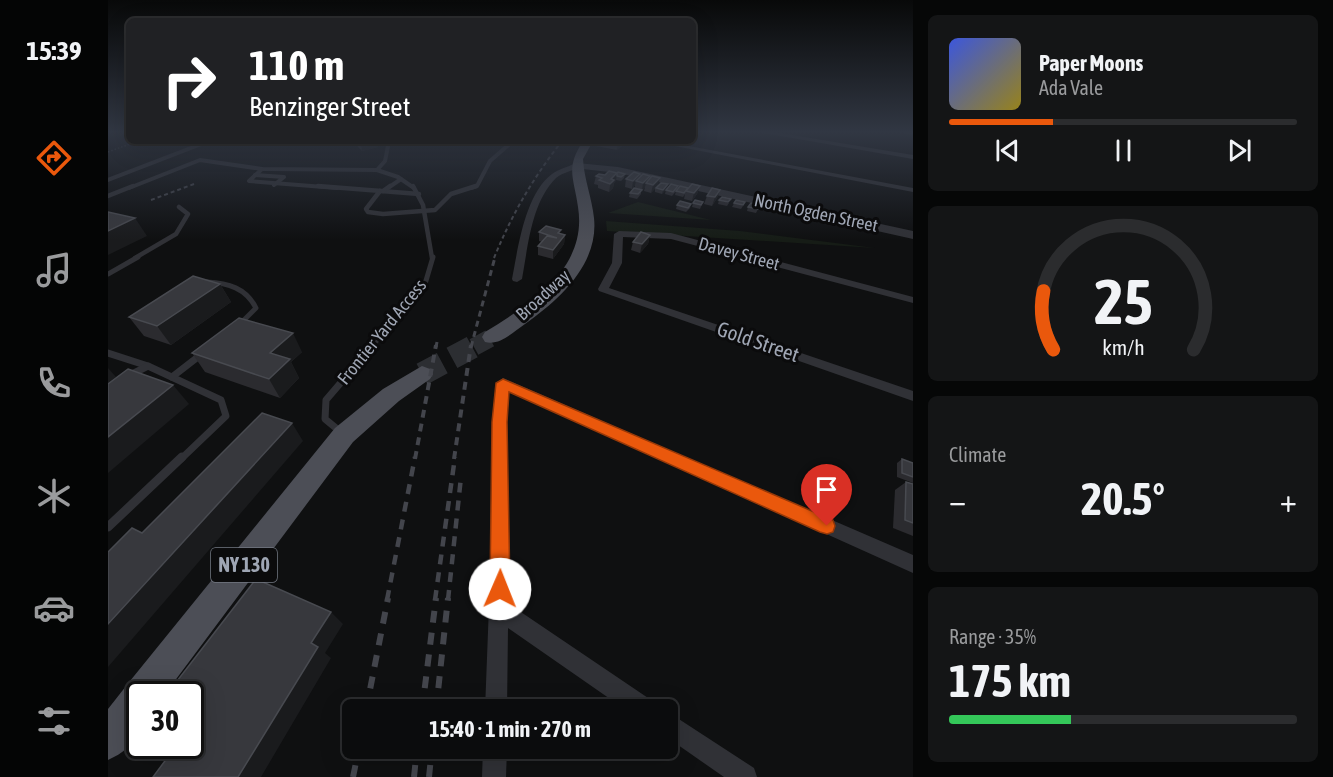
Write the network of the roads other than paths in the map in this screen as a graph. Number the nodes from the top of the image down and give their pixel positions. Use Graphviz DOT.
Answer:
graph roads {
  1 [pos="141,167"];
  2 [pos="181,167"];
  3 [pos="253,167"];
  4 [pos="379,167"];
  5 [pos="487,167"];
  6 [pos="574,167"];
  7 [pos="577,167"];
  8 [pos="587,167"];
  9 [pos="792,167"];
  10 [pos="262,169"];
  11 [pos="377,170"];
  12 [pos="255,175"];
  13 [pos="401,179"];
  14 [pos="108,180"];
  15 [pos="274,185"];
  16 [pos="913,190"];
  17 [pos="381,191"];
  18 [pos="419,195"];
  19 [pos="108,196"];
  20 [pos="178,207"];
  21 [pos="424,211"];
  22 [pos="913,235"];
  23 [pos="108,274"];
  24 [pos="517,279"];
  25 [pos="202,282"];
  26 [pos="603,289"];
  27 [pos="913,300"];
  28 [pos="235,328"];
  29 [pos="492,337"];
  30 [pos="208,349"];
  31 [pos="108,353"];
  32 [pos="148,366"];
  33 [pos="422,374"];
  34 [pos="172,377"];
  35 [pos="124,378"];
  36 [pos="913,396"];
  37 [pos="344,435"];
  38 [pos="108,527"];
  39 [pos="913,564"];
  40 [pos="500,610"];
  41 [pos="153,681"];
  42 [pos="496,699"];
  43 [pos="630,699"];
  44 [pos="126,717"];
  45 [pos="678,731"];
  46 [pos="108,740"];
  47 [pos="495,759"];
  48 [pos="494,777"];
  49 [pos="745,777"];
  1 -- 14 [label="lane"];
  2 -- 19 [label="lane"];
  3 -- 10 [label="lane"];
  4 -- 11 [label="lane"];
  5 -- 21 [label="lane"];
  6 -- 24 [label="street"];
  7 -- 29 [label="main road, Broadway"];
  8 -- 22 [label="street, North Ogden Street"];
  9 -- 16 [label="street"];
  10 -- 11 [label="lane"];
  10 -- 12 [label="lane"];
  11 -- 13 [label="lane"];
  12 -- 15 [label="lane"];
  12 -- 15 [label="lane"];
  13 -- 17 [label="lane"];
  13 -- 18 [label="lane"];
  15 -- 17 [label="lane"];
  17 -- 18 [label="lane"];
  17 -- 21 [label="lane"];
  18 -- 21 [label="lane, Frontier Yard Access"];
  20 -- 23 [label="lane"];
  21 -- 37 [label="lane, Frontier Yard Access"];
  25 -- 28 [label="lane"];
  26 -- 27 [label="street, Davey Street"];
  26 -- 36 [label="street, Gold Street"];
  30 -- 34 [label="lane"];
  31 -- 32 [label="lane"];
  32 -- 34 [label="lane"];
  32 -- 35 [label="lane"];
  33 -- 37 [label="main road, NY 130"];
  34 -- 38 [label="lane"];
  37 -- 41 [label="main road, NY 130"];
  39 -- 40 [label="street"];
  40 -- 42 [label="street"];
  40 -- 43 [label="street"];
  44 -- 46 [label="main road"];
  45 -- 49 [label="street"];
  47 -- 48 [label="street"];
}
